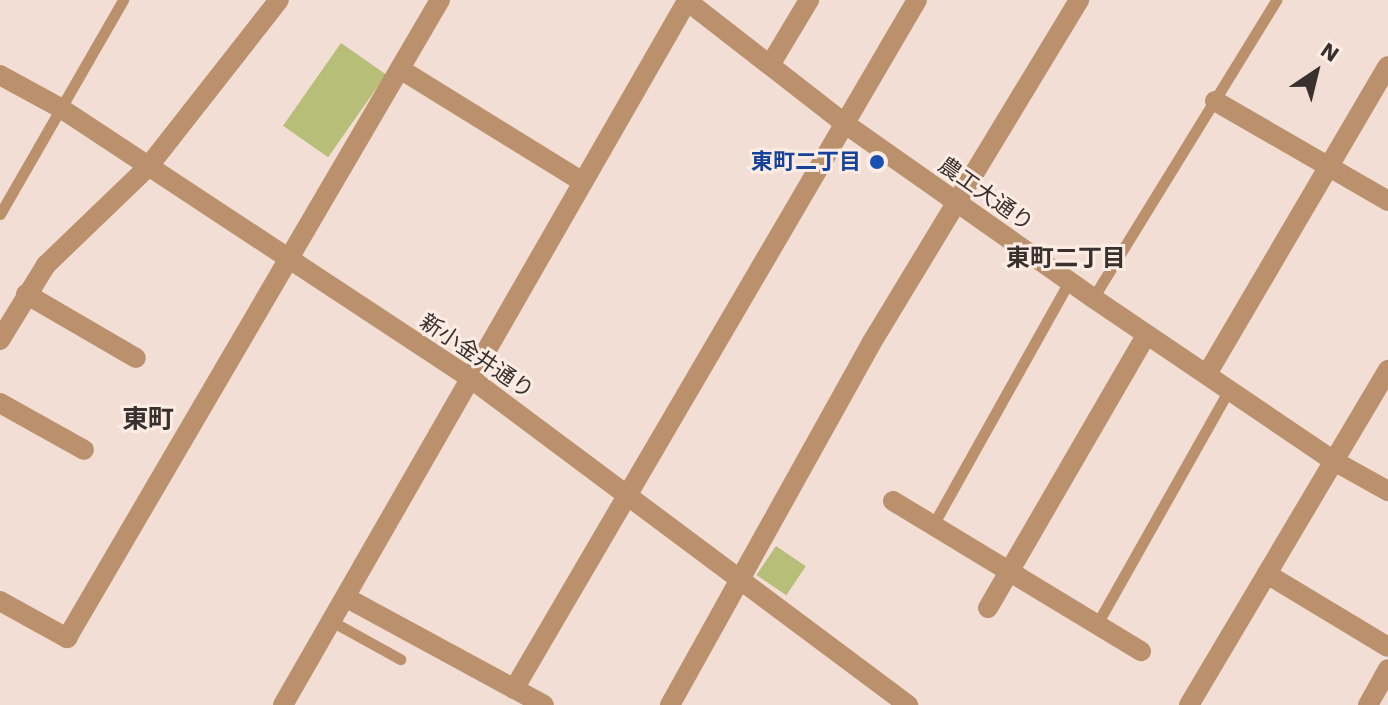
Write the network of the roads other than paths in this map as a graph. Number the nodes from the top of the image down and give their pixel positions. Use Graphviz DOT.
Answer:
graph roads {
  1 [pos="123,0"];
  2 [pos="279,0"];
  3 [pos="440,0"];
  4 [pos="686,0"];
  5 [pos="809,0"];
  6 [pos="917,0"];
  7 [pos="1079,0"];
  8 [pos="1276,0"];
  9 [pos="770,65"];
  10 [pos="1388,66"];
  11 [pos="400,69"];
  12 [pos="0,75"];
  13 [pos="1215,101"];
  14 [pos="62,109"];
  15 [pos="844,123"];
  16 [pos="148,167"];
  17 [pos="1329,167"];
  18 [pos="581,181"];
  19 [pos="1388,201"];
  20 [pos="957,203"];
  21 [pos="0,214"];
  22 [pos="291,261"];
  23 [pos="1069,282"];
  24 [pos="26,294"];
  25 [pos="1093,298"];
  26 [pos="1146,335"];
  27 [pos="0,340"];
  28 [pos="136,358"];
  29 [pos="1388,370"];
  30 [pos="1207,374"];
  31 [pos="470,378"];
  32 [pos="1229,390"];
  33 [pos="0,403"];
  34 [pos="84,450"];
  35 [pos="1334,461"];
  36 [pos="1388,491"];
  37 [pos="630,493"];
  38 [pos="893,501"];
  39 [pos="933,525"];
  40 [pos="1010,571"];
  41 [pos="1267,574"];
  42 [pos="744,579"];
  43 [pos="347,598"];
  44 [pos="0,601"];
  45 [pos="988,608"];
  46 [pos="333,622"];
  47 [pos="1097,624"];
  48 [pos="1388,647"];
  49 [pos="1141,651"];
  50 [pos="400,659"];
  51 [pos="1388,669"];
  52 [pos="514,689"];
  53 [pos="283,705"];
  54 [pos="544,705"];
  55 [pos="670,705"];
  56 [pos="908,705"];
  57 [pos="1189,705"];
  58 [pos="1368,705"];
  1 -- 14 [label="lane"];
  2 -- 16 [label="street"];
  3 -- 11 [label="street"];
  4 -- 9 [label="street, 農工大通り"];
  4 -- 18 [label="street"];
  5 -- 9 [label="street"];
  6 -- 15 [label="street"];
  7 -- 20 [label="street"];
  8 -- 13 [label="lane"];
  9 -- 15 [label="street, 農工大通り"];
  10 -- 17 [label="street"];
  11 -- 18 [label="street"];
  11 -- 22 [label="street"];
  12 -- 14 [label="street, 新小金井通り"];
  13 -- 17 [label="street"];
  13 -- 25 [label="lane"];
  14 -- 16 [label="street, 新小金井通り"];
  14 -- 21 [label="lane"];
  15 -- 20 [label="street, 農工大通り"];
  15 -- 37 [label="street"];
  16 -- 22 [label="street, 新小金井通り"];
  16 -- 24 [label="street"];
  17 -- 19 [label="street"];
  17 -- 30 [label="street"];
  18 -- 31 [label="street"];
  20 -- 23 [label="street, 農工大通り"];
  20 -- 42 [label="street"];
  22 -- 31 [label="street, 新小金井通り"];
  22 -- 44 [label="street"];
  23 -- 25 [label="street, 農工大通り"];
  23 -- 39 [label="lane"];
  24 -- 27 [label="street"];
  24 -- 28 [label="street"];
  25 -- 26 [label="street, 農工大通り"];
  26 -- 30 [label="street, 農工大通り"];
  26 -- 40 [label="street"];
  29 -- 35 [label="street"];
  30 -- 32 [label="street, 農工大通り"];
  31 -- 37 [label="street, 新小金井通り"];
  31 -- 43 [label="street"];
  32 -- 35 [label="street, 農工大通り"];
  32 -- 47 [label="lane"];
  33 -- 34 [label="street"];
  35 -- 36 [label="street, 農工大通り"];
  35 -- 41 [label="street"];
  37 -- 42 [label="street, 新小金井通り"];
  37 -- 52 [label="street"];
  38 -- 39 [label="street"];
  39 -- 40 [label="street"];
  40 -- 45 [label="street"];
  40 -- 47 [label="street"];
  41 -- 48 [label="street"];
  41 -- 57 [label="street"];
  42 -- 55 [label="street"];
  42 -- 56 [label="street, 新小金井通り"];
  43 -- 46 [label="street"];
  43 -- 52 [label="street"];
  46 -- 50 [label="lane"];
  46 -- 53 [label="street"];
  47 -- 49 [label="street"];
  51 -- 58 [label="street"];
  52 -- 54 [label="street"];
}
